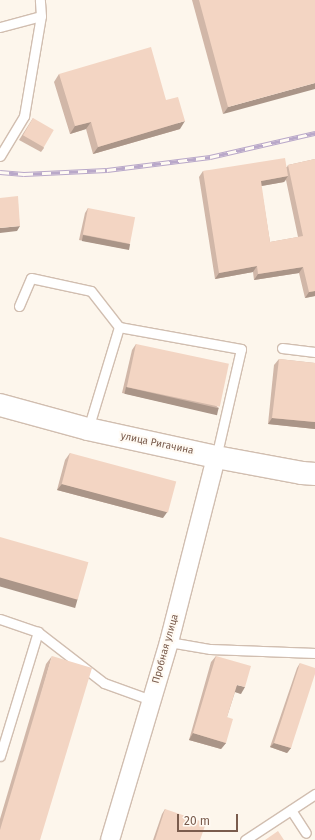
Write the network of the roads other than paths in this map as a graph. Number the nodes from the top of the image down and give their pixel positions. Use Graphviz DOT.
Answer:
graph roads {
  1 [pos="40,0"];
  2 [pos="41,16"];
  3 [pos="0,27"];
  4 [pos="0,156"];
  5 [pos="19,306"];
  6 [pos="119,328"];
  7 [pos="282,348"];
  8 [pos="315,352"];
  9 [pos="0,406"];
  10 [pos="88,429"];
  11 [pos="216,457"];
  12 [pos="315,474"];
  13 [pos="0,619"];
  14 [pos="38,632"];
  15 [pos="169,642"];
  16 [pos="315,653"];
  17 [pos="151,700"];
  18 [pos="0,756"];
  19 [pos="315,794"];
  20 [pos="291,810"];
  21 [pos="306,833"];
  22 [pos="110,840"];
  23 [pos="244,840"];
  1 -- 2 [label="lane"];
  2 -- 3 [label="lane"];
  2 -- 4 [label="lane"];
  5 -- 6 [label="lane"];
  6 -- 10 [label="lane"];
  6 -- 11 [label="lane"];
  7 -- 8 [label="lane"];
  9 -- 10 [label="main road, улица Ригачина"];
  10 -- 11 [label="main road, улица Ригачина"];
  11 -- 12 [label="main road, улица Ригачина"];
  11 -- 15 [label="street, Пробная улица"];
  13 -- 14 [label="lane"];
  14 -- 17 [label="lane"];
  14 -- 18 [label="lane"];
  15 -- 16 [label="lane"];
  15 -- 17 [label="street, Пробная улица"];
  17 -- 22 [label="street, Пробная улица"];
  19 -- 20 [label="lane"];
  20 -- 21 [label="lane"];
  20 -- 23 [label="lane"];
}
